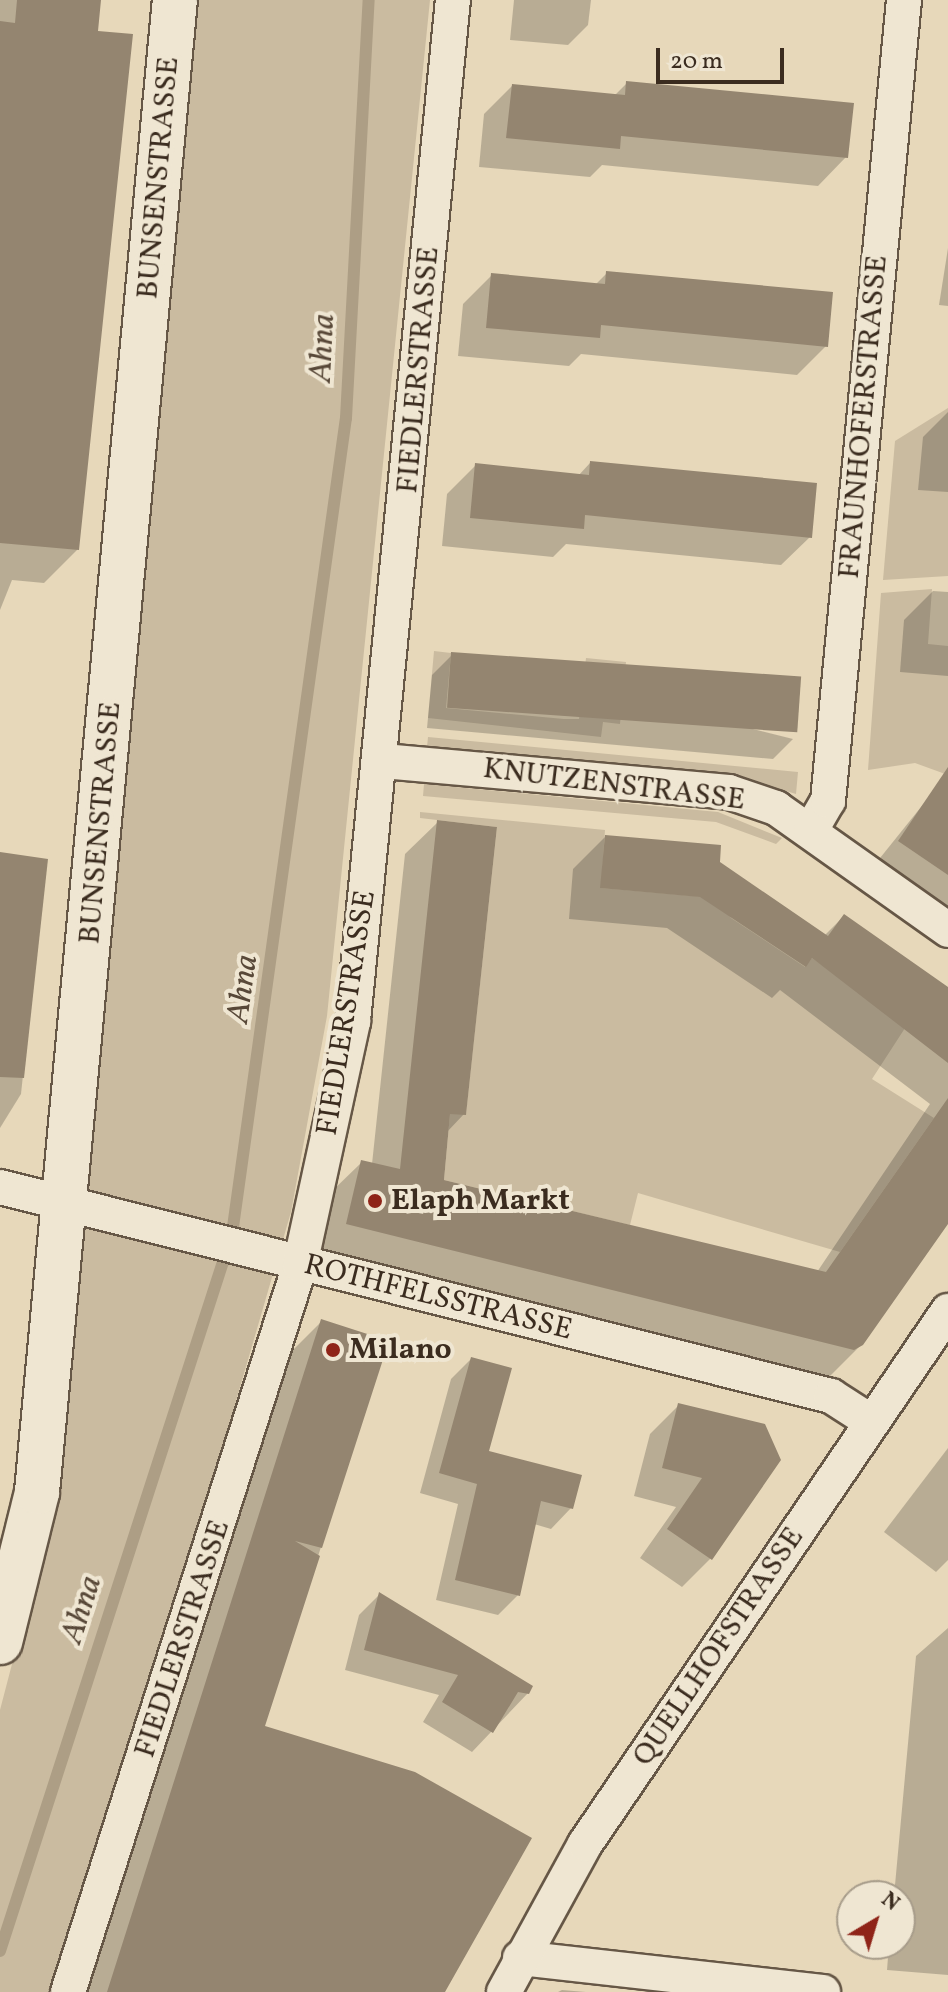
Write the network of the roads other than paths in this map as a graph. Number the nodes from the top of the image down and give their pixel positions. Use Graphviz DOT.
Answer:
graph roads {
  1 [pos="175,0"];
  2 [pos="453,0"];
  3 [pos="904,0"];
  4 [pos="383,761"];
  5 [pos="811,830"];
  6 [pos="948,930"];
  7 [pos="0,1187"];
  8 [pos="67,1203"];
  9 [pos="286,1261"];
  10 [pos="948,1311"];
  11 [pos="870,1421"];
  12 [pos="0,1642"];
  13 [pos="520,1958"];
  14 [pos="68,1992"];
  15 [pos="504,1992"];
  16 [pos="823,1992"];
  1 -- 8 [label="street, BUNSENSTRASSE"];
  2 -- 4 [label="street, FIEDLERSTRASSE"];
  3 -- 5 [label="street, FRAUNHOFERSTRASSE"];
  4 -- 5 [label="street, KNUTZENSTRASSE"];
  4 -- 9 [label="street, FIEDLERSTRASSE"];
  5 -- 6 [label="street, KNUTZENSTRASSE"];
  7 -- 8 [label="street, ROTHFELSSTRASSE"];
  8 -- 9 [label="street, ROTHFELSSTRASSE"];
  8 -- 12 [label="street, BUNSENSTRASSE"];
  9 -- 11 [label="street, ROTHFELSSTRASSE"];
  9 -- 14 [label="street, FIEDLERSTRASSE"];
  10 -- 11 [label="street, QUELLHOFSTRASSE"];
  11 -- 13 [label="street, QUELLHOFSTRASSE"];
  13 -- 15 [label="street, QUELLHOFSTRASSE"];
  13 -- 16 [label="street"];
}
